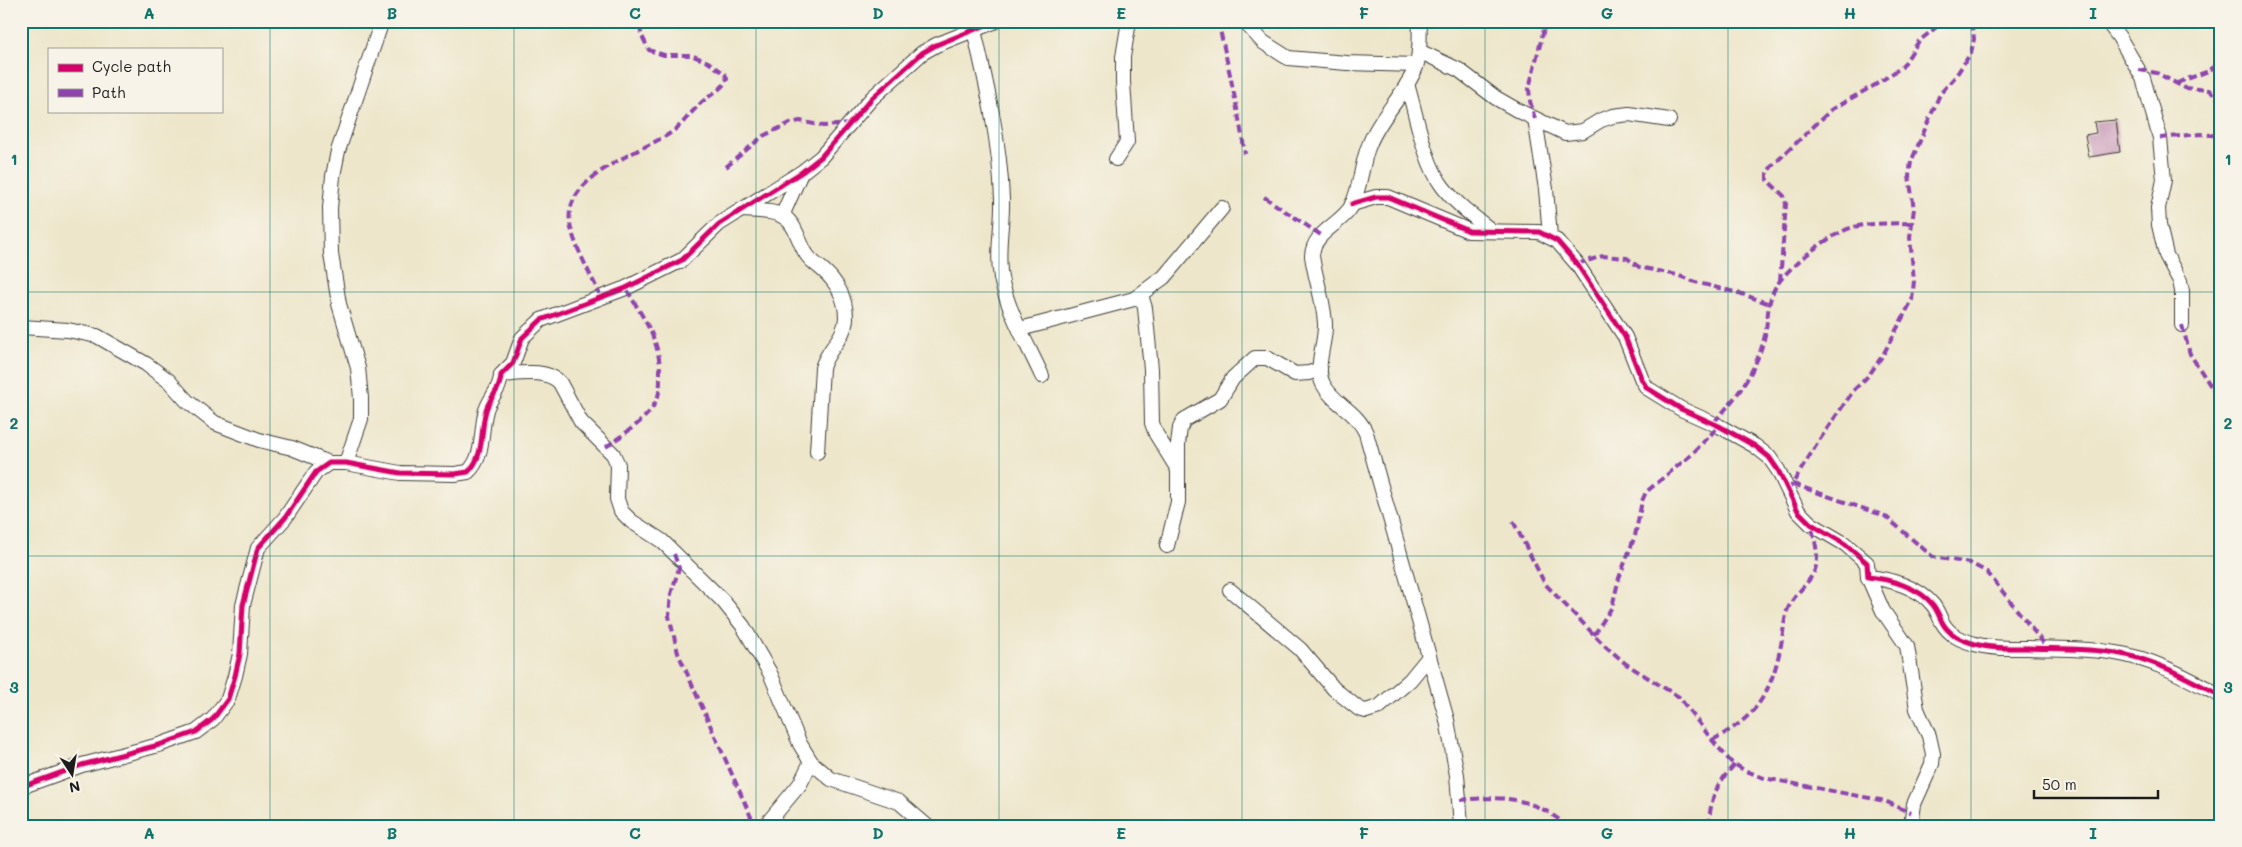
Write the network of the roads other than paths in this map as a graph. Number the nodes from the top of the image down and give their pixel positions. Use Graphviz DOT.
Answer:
graph roads {
  1 [pos="372,21"];
  2 [pos="382,21"];
  3 [pos="996,21"];
  4 [pos="1129,21"];
  5 [pos="1244,21"];
  6 [pos="1420,21"];
  7 [pos="2107,21"];
  8 [pos="974,30"];
  9 [pos="370,55"];
  10 [pos="1418,58"];
  11 [pos="1407,84"];
  12 [pos="1535,119"];
  13 [pos="1669,120"];
  14 [pos="1116,159"];
  15 [pos="802,172"];
  16 [pos="1352,204"];
  17 [pos="1222,208"];
  18 [pos="742,210"];
  19 [pos="782,216"];
  20 [pos="1492,231"];
  21 [pos="1550,236"];
  22 [pos="1141,295"];
  23 [pos="2182,325"];
  24 [pos="21,327"];
  25 [pos="1020,328"];
  26 [pos="1320,369"];
  27 [pos="501,375"];
  28 [pos="1042,376"];
  29 [pos="818,452"];
  30 [pos="329,463"];
  31 [pos="346,463"];
  32 [pos="1177,468"];
  33 [pos="1167,546"];
  34 [pos="1868,577"];
  35 [pos="1230,590"];
  36 [pos="1428,658"];
  37 [pos="2221,696"];
  38 [pos="811,762"];
  39 [pos="21,787"];
  40 [pos="765,826"];
  41 [pos="928,826"];
  42 [pos="1460,826"];
  43 [pos="1911,826"];
  1 -- 9 [label="street"];
  2 -- 9 [label="street"];
  3 -- 8 [label="street"];
  4 -- 14 [label="street"];
  5 -- 10 [label="street"];
  6 -- 10 [label="street"];
  7 -- 23 [label="street"];
  8 -- 15 [label="street"];
  8 -- 25 [label="street"];
  9 -- 31 [label="street"];
  10 -- 11 [label="street"];
  10 -- 12 [label="street"];
  11 -- 16 [label="street"];
  11 -- 20 [label="street"];
  12 -- 13 [label="street"];
  12 -- 21 [label="street"];
  15 -- 18 [label="street"];
  15 -- 19 [label="street"];
  16 -- 20 [label="street"];
  16 -- 26 [label="street"];
  17 -- 22 [label="street"];
  18 -- 19 [label="street"];
  18 -- 27 [label="street"];
  19 -- 29 [label="street"];
  20 -- 21 [label="street"];
  21 -- 34 [label="street"];
  22 -- 25 [label="street"];
  22 -- 32 [label="street"];
  24 -- 30 [label="street"];
  25 -- 28 [label="street"];
  26 -- 32 [label="street"];
  26 -- 36 [label="street"];
  27 -- 31 [label="street"];
  27 -- 38 [label="street"];
  30 -- 31 [label="street"];
  30 -- 39 [label="street"];
  32 -- 33 [label="street"];
  34 -- 37 [label="street"];
  34 -- 43 [label="street"];
  35 -- 36 [label="street"];
  36 -- 42 [label="street"];
  38 -- 40 [label="street"];
  38 -- 41 [label="street"];
}
